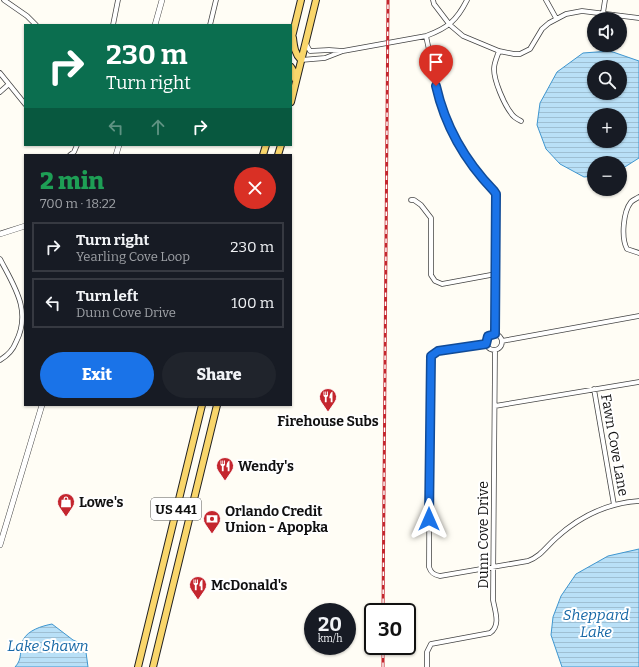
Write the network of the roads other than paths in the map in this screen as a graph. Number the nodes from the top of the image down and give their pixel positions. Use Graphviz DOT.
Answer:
graph roads {
  1 [pos="4,0"];
  2 [pos="118,0"];
  3 [pos="162,0"];
  4 [pos="216,0"];
  5 [pos="301,0"];
  6 [pos="316,0"];
  7 [pos="433,0"];
  8 [pos="467,0"];
  9 [pos="546,0"];
  10 [pos="605,0"];
  11 [pos="587,12"];
  12 [pos="603,12"];
  13 [pos="627,16"];
  14 [pos="556,18"];
  15 [pos="639,18"];
  16 [pos="35,24"];
  17 [pos="112,24"];
  18 [pos="155,24"];
  19 [pos="210,24"];
  20 [pos="450,25"];
  21 [pos="426,36"];
  22 [pos="292,39"];
  23 [pos="306,42"];
  24 [pos="343,51"];
  25 [pos="499,51"];
  26 [pos="301,60"];
  27 [pos="292,69"];
  28 [pos="0,73"];
  29 [pos="296,83"];
  30 [pos="9,84"];
  31 [pos="0,92"];
  32 [pos="292,98"];
  33 [pos="24,103"];
  34 [pos="521,121"];
  35 [pos="639,197"];
  36 [pos="410,200"];
  37 [pos="24,226"];
  38 [pos="0,234"];
  39 [pos="639,253"];
  40 [pos="0,259"];
  41 [pos="496,274"];
  42 [pos="639,316"];
  43 [pos="495,334"];
  44 [pos="502,341"];
  45 [pos="486,344"];
  46 [pos="495,350"];
  47 [pos="0,360"];
  48 [pos="639,382"];
  49 [pos="594,389"];
  50 [pos="42,406"];
  51 [pos="202,406"];
  52 [pos="217,406"];
  53 [pos="495,406"];
  54 [pos="639,501"];
  55 [pos="614,505"];
  56 [pos="0,545"];
  57 [pos="494,567"];
  58 [pos="138,667"];
  59 [pos="153,667"];
  60 [pos="427,667"];
  1 -- 16 [label="street"];
  2 -- 17 [label="street"];
  3 -- 18 [label="street"];
  4 -- 19 [label="street"];
  5 -- 22 [label="main road"];
  6 -- 23 [label="main road"];
  7 -- 20 [label="street"];
  8 -- 20 [label="street"];
  9 -- 14 [label="street"];
  10 -- 12 [label="street"];
  11 -- 14 [label="street"];
  13 -- 15 [label="street"];
  14 -- 25 [label="street"];
  20 -- 21 [label="street"];
  20 -- 25 [label="street"];
  21 -- 24 [label="street"];
  21 -- 41 [label="street"];
  22 -- 26 [label="main road"];
  23 -- 24 [label="street"];
  23 -- 26 [label="main road"];
  24 -- 26 [label="street"];
  25 -- 34 [label="street"];
  26 -- 29 [label="main road"];
  27 -- 29 [label="main road"];
  28 -- 30 [label="street"];
  29 -- 32 [label="main road"];
  30 -- 31 [label="street"];
  30 -- 33 [label="street"];
  35 -- 39 [label="street"];
  36 -- 41 [label="street"];
  37 -- 38 [label="street"];
  40 -- 47 [label="street"];
  41 -- 43 [label="street"];
  42 -- 44 [label="street"];
  43 -- 44 [label="street"];
  43 -- 45 [label="street"];
  44 -- 46 [label="street"];
  45 -- 46 [label="street"];
  45 -- 57 [label="street"];
  46 -- 53 [label="street, Dunn Cove Drive"];
  48 -- 49 [label="street"];
  49 -- 53 [label="street"];
  49 -- 55 [label="street, Fawn Cove Lane"];
  50 -- 56 [label="street"];
  51 -- 58 [label="main road, US 441"];
  52 -- 59 [label="main road, US 441"];
  53 -- 57 [label="street, Dunn Cove Drive"];
  54 -- 55 [label="street"];
  55 -- 57 [label="street"];
  57 -- 60 [label="street, Dunn Cove Drive"];
}
